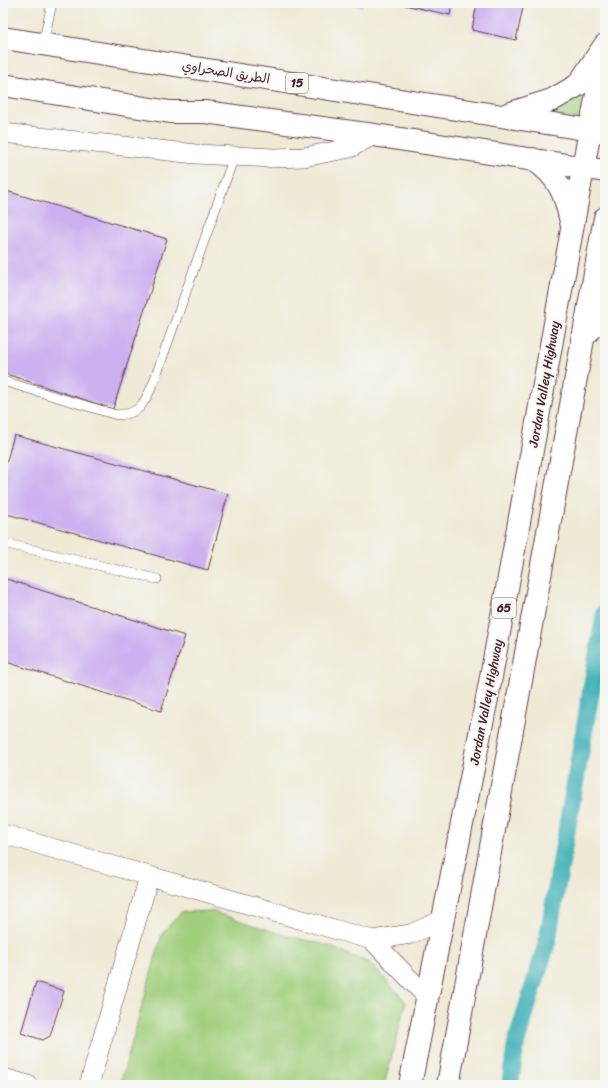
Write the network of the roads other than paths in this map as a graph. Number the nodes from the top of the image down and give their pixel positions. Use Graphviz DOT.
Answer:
graph roads {
  1 [pos="52,3"];
  2 [pos="3,38"];
  3 [pos="43,44"];
  4 [pos="605,45"];
  5 [pos="605,54"];
  6 [pos="3,85"];
  7 [pos="503,115"];
  8 [pos="598,131"];
  9 [pos="3,133"];
  10 [pos="374,135"];
  11 [pos="234,157"];
  12 [pos="533,159"];
  13 [pos="584,168"];
  14 [pos="605,171"];
  15 [pos="605,218"];
  16 [pos="572,232"];
  17 [pos="605,312"];
  18 [pos="581,340"];
  19 [pos="3,381"];
  20 [pos="3,543"];
  21 [pos="157,579"];
  22 [pos="3,834"];
  23 [pos="149,877"];
  24 [pos="444,919"];
  25 [pos="372,940"];
  26 [pos="428,998"];
  27 [pos="3,1078"];
  28 [pos="28,1085"];
  29 [pos="89,1085"];
  30 [pos="410,1085"];
  31 [pos="448,1085"];
  1 -- 3 [label="lane"];
  2 -- 3 [label="main road, الطريق الصحراوي / 15"];
  3 -- 7 [label="main road, الطريق الصحراوي / 15"];
  4 -- 7 [label="main road"];
  5 -- 8 [label="main road, Jordan Valley Highway"];
  6 -- 10 [label="main road"];
  7 -- 8 [label="main road, الطريق الصحراوي / 15"];
  8 -- 13 [label="main road, Jordan Valley Highway / 65"];
  9 -- 11 [label="street"];
  10 -- 11 [label="street"];
  10 -- 12 [label="main road"];
  11 -- 19 [label="lane"];
  12 -- 13 [label="main road"];
  12 -- 16 [label="main road"];
  13 -- 14 [label="main road"];
  13 -- 16 [label="main road, Jordan Valley Highway / 65"];
  15 -- 18 [label="main road, 65"];
  16 -- 24 [label="main road, Jordan Valley Highway / 65"];
  17 -- 18 [label="main road"];
  18 -- 31 [label="main road, 65"];
  20 -- 21 [label="lane"];
  22 -- 23 [label="street"];
  23 -- 25 [label="street"];
  23 -- 29 [label="street"];
  24 -- 25 [label="street"];
  24 -- 26 [label="main road, Jordan Valley Highway / 65"];
  25 -- 26 [label="street"];
  26 -- 30 [label="main road, Jordan Valley Highway / 65"];
  27 -- 28 [label="street"];
}
